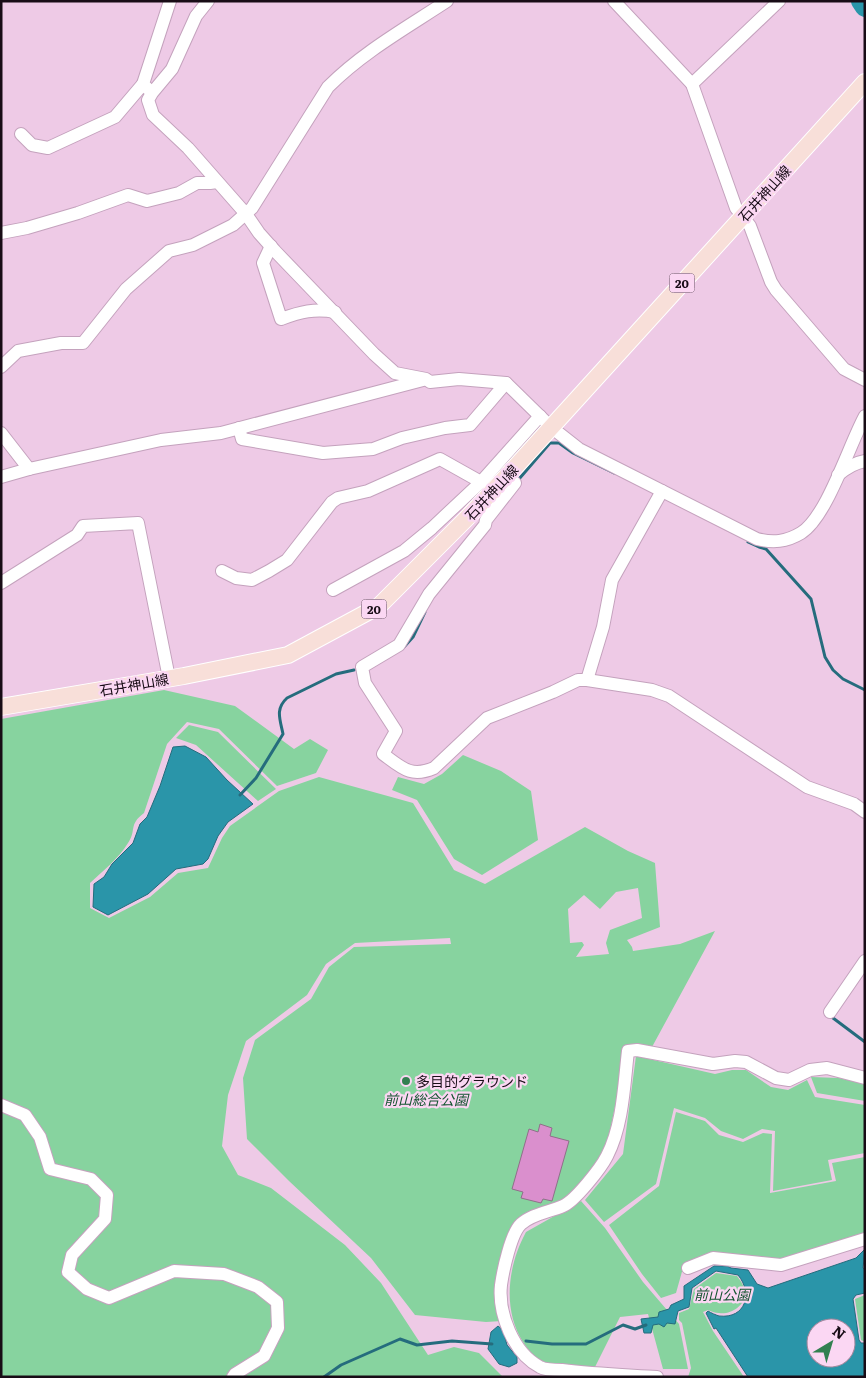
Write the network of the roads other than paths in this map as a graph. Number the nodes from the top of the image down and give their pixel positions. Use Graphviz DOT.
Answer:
graph roads {
  1 [pos="170,1"];
  2 [pos="208,1"];
  3 [pos="447,1"];
  4 [pos="614,1"];
  5 [pos="779,1"];
  6 [pos="865,82"];
  7 [pos="692,84"];
  8 [pos="148,88"];
  9 [pos="21,134"];
  10 [pos="217,182"];
  11 [pos="246,214"];
  12 [pos="742,217"];
  13 [pos="1,233"];
  14 [pos="271,246"];
  15 [pos="335,312"];
  16 [pos="1,367"];
  17 [pos="426,379"];
  18 [pos="865,380"];
  19 [pos="506,383"];
  20 [pos="865,416"];
  21 [pos="545,421"];
  22 [pos="239,428"];
  23 [pos="1,433"];
  24 [pos="851,445"];
  25 [pos="865,456"];
  26 [pos="865,461"];
  27 [pos="29,469"];
  28 [pos="838,475"];
  29 [pos="507,476"];
  30 [pos="1,477"];
  31 [pos="481,482"];
  32 [pos="661,494"];
  33 [pos="222,571"];
  34 [pos="1,583"];
  35 [pos="333,590"];
  36 [pos="170,678"];
  37 [pos="587,680"];
  38 [pos="1,707"];
  39 [pos="865,812"];
  40 [pos="865,961"];
  41 [pos="830,1012"];
  42 [pos="865,1078"];
  43 [pos="1,1105"];
  44 [pos="865,1239"];
  45 [pos="688,1268"];
  46 [pos="234,1377"];
  47 [pos="657,1377"];
  1 -- 8 [label="street"];
  2 -- 8 [label="street"];
  3 -- 11 [label="street"];
  4 -- 7 [label="street"];
  5 -- 7 [label="street"];
  6 -- 12 [label="main road, 石井神山線 / 20"];
  7 -- 12 [label="street"];
  8 -- 9 [label="street"];
  8 -- 10 [label="street"];
  10 -- 11 [label="street"];
  10 -- 13 [label="street"];
  11 -- 14 [label="street"];
  11 -- 16 [label="street"];
  12 -- 18 [label="street"];
  12 -- 21 [label="main road, 石井神山線 / 20"];
  14 -- 15 [label="street"];
  14 -- 15 [label="street"];
  15 -- 17 [label="street"];
  17 -- 19 [label="street"];
  17 -- 22 [label="street"];
  19 -- 21 [label="street"];
  19 -- 22 [label="street"];
  20 -- 24 [label="street"];
  21 -- 29 [label="main road, 石井神山線 / 20"];
  21 -- 31 [label="street"];
  21 -- 32 [label="street"];
  22 -- 27 [label="street"];
  23 -- 27 [label="street"];
  24 -- 25 [label="street"];
  24 -- 28 [label="street"];
  26 -- 28 [label="street"];
  27 -- 30 [label="street"];
  28 -- 32 [label="street"];
  29 -- 36 [label="main road, 石井神山線 / 20"];
  29 -- 37 [label="street"];
  31 -- 33 [label="street"];
  31 -- 35 [label="street"];
  32 -- 37 [label="street"];
  34 -- 36 [label="street"];
  36 -- 38 [label="main road, 石井神山線 / 20"];
  37 -- 39 [label="street"];
  40 -- 41 [label="street"];
  42 -- 47 [label="street"];
  43 -- 46 [label="street"];
  44 -- 45 [label="street"];
}
